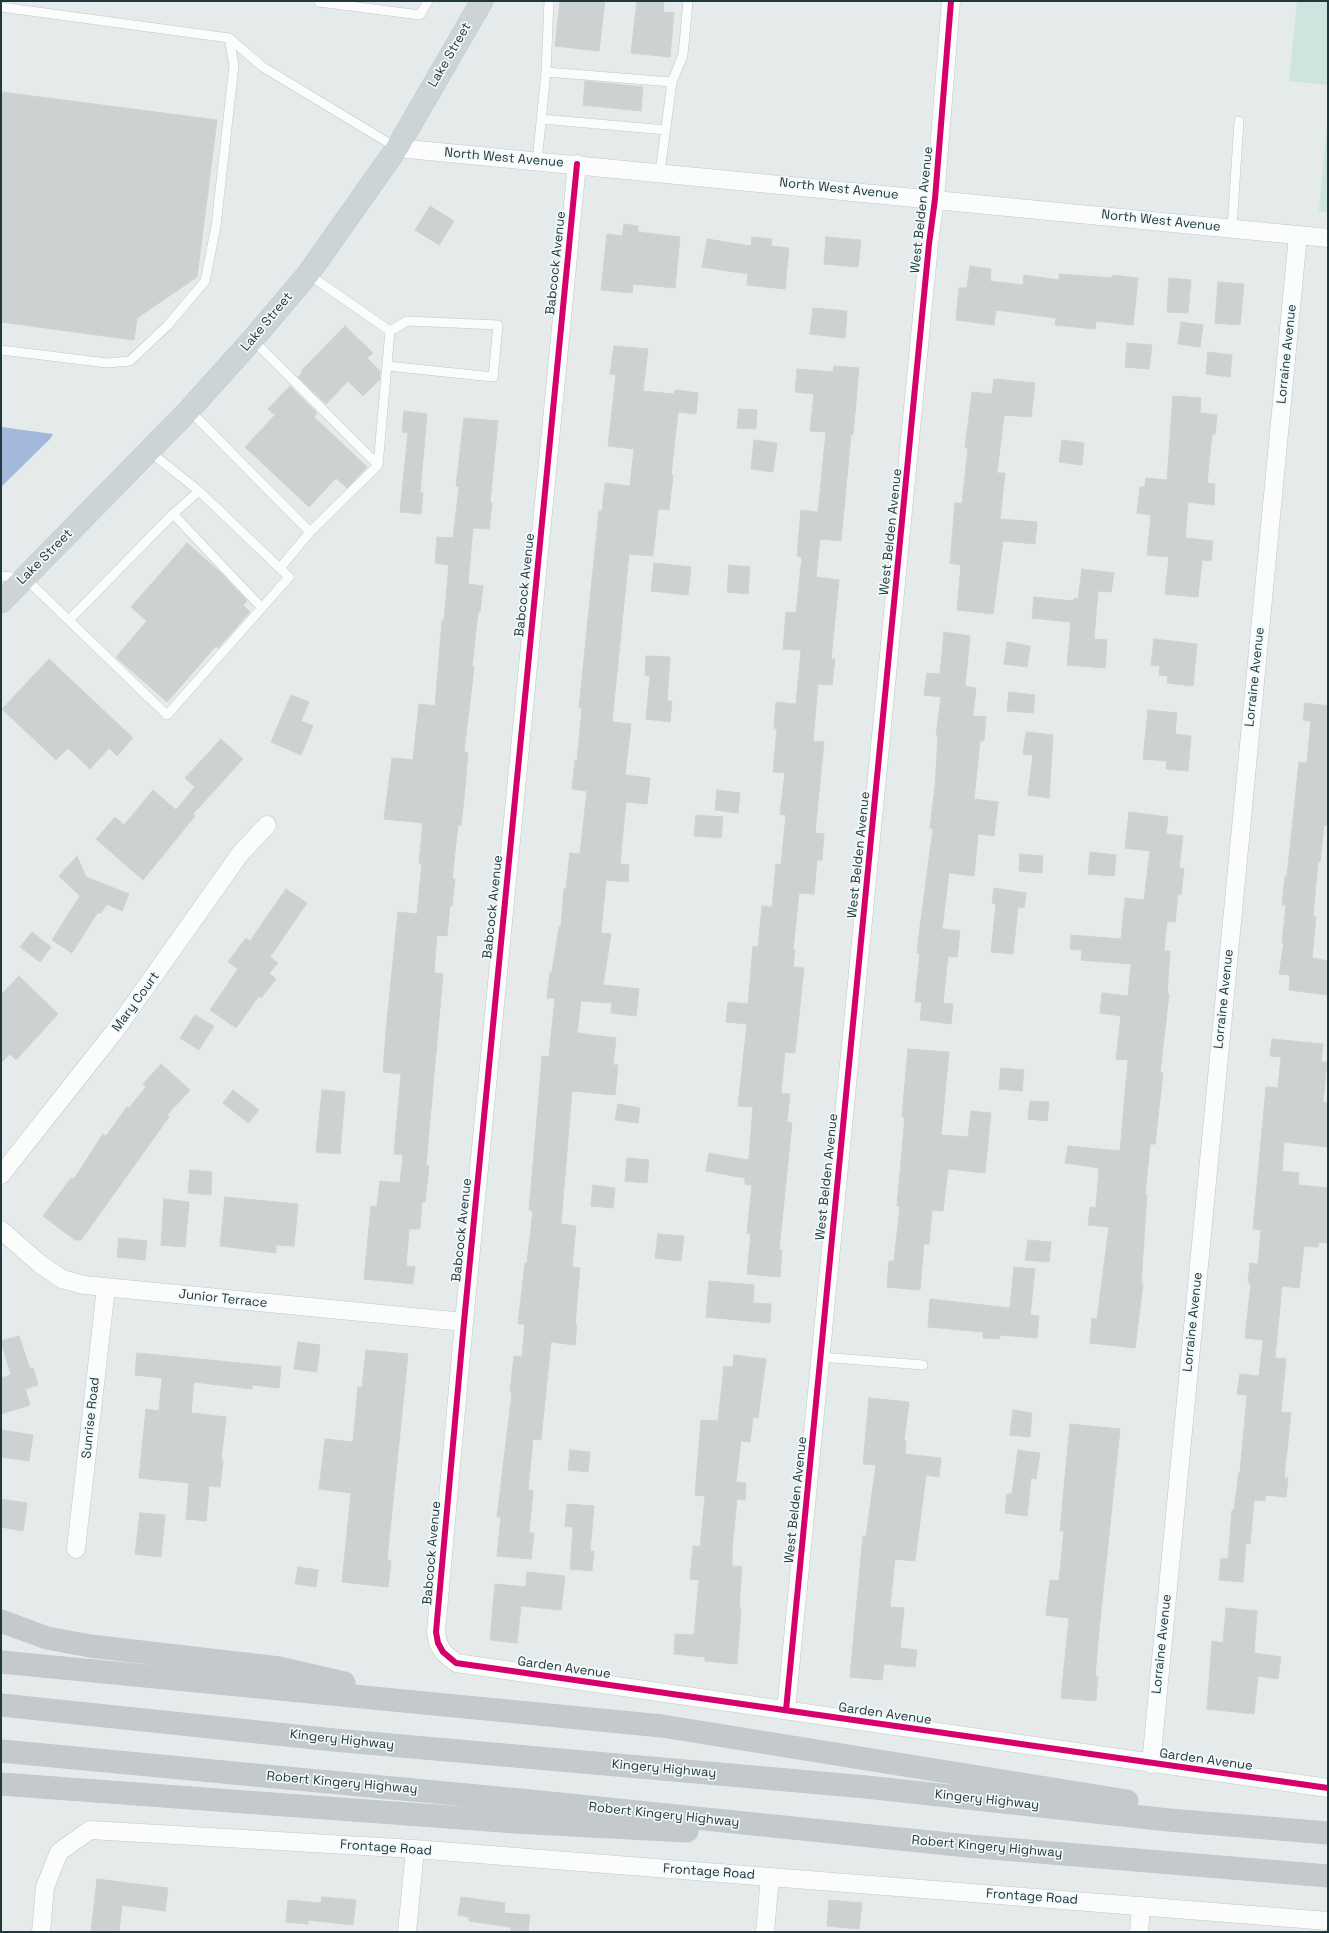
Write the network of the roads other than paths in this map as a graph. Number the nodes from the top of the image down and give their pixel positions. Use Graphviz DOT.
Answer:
graph roads {
  1 [pos="428,1"];
  2 [pos="482,1"];
  3 [pos="549,1"];
  4 [pos="688,1"];
  5 [pos="952,1"];
  6 [pos="319,2"];
  7 [pos="1,6"];
  8 [pos="229,38"];
  9 [pos="546,72"];
  10 [pos="672,82"];
  11 [pos="541,119"];
  12 [pos="1239,121"];
  13 [pos="666,130"];
  14 [pos="397,148"];
  15 [pos="537,161"];
  16 [pos="577,164"];
  17 [pos="660,172"];
  18 [pos="935,199"];
  19 [pos="1232,228"];
  20 [pos="1298,235"];
  21 [pos="1328,238"];
  22 [pos="308,274"];
  23 [pos="390,331"];
  24 [pos="252,340"];
  25 [pos="1,350"];
  26 [pos="387,366"];
  27 [pos="189,410"];
  28 [pos="150,452"];
  29 [pos="378,465"];
  30 [pos="199,491"];
  31 [pos="173,514"];
  32 [pos="310,532"];
  33 [pos="280,568"];
  34 [pos="1,576"];
  35 [pos="25,578"];
  36 [pos="1,602"];
  37 [pos="262,608"];
  38 [pos="69,620"];
  39 [pos="267,825"];
  40 [pos="1,1175"];
  41 [pos="1,1230"];
  42 [pos="106,1288"];
  43 [pos="464,1322"];
  44 [pos="821,1357"];
  45 [pos="923,1365"];
  46 [pos="76,1548"];
  47 [pos="1,1621"];
  48 [pos="443,1652"];
  49 [pos="1,1662"];
  50 [pos="425,1703"];
  51 [pos="1,1705"];
  52 [pos="786,1710"];
  53 [pos="1,1751"];
  54 [pos="1151,1764"];
  55 [pos="1,1784"];
  56 [pos="1328,1788"];
  57 [pos="1,1792"];
  58 [pos="130,1795"];
  59 [pos="1323,1833"];
  60 [pos="968,1846"];
  61 [pos="415,1850"];
  62 [pos="1328,1876"];
  63 [pos="770,1877"];
  64 [pos="1141,1906"];
  65 [pos="1328,1921"];
  66 [pos="41,1932"];
  67 [pos="407,1932"];
  68 [pos="765,1932"];
  69 [pos="1139,1932"];
  1 -- 6 [label="lane"];
  2 -- 14 [label="main road, Lake Street"];
  3 -- 9 [label="lane"];
  4 -- 10 [label="lane"];
  5 -- 18 [label="street, West Belden Avenue"];
  7 -- 8 [label="lane"];
  8 -- 14 [label="lane"];
  8 -- 25 [label="lane"];
  9 -- 10 [label="lane"];
  9 -- 11 [label="lane"];
  10 -- 13 [label="lane"];
  11 -- 13 [label="lane"];
  11 -- 15 [label="lane"];
  12 -- 19 [label="lane"];
  13 -- 17 [label="lane"];
  14 -- 15 [label="street, North West Avenue"];
  14 -- 22 [label="main road, Lake Street"];
  15 -- 16 [label="street, North West Avenue"];
  16 -- 17 [label="street, North West Avenue"];
  16 -- 43 [label="street, Babcock Avenue"];
  17 -- 18 [label="street, North West Avenue"];
  18 -- 19 [label="street, North West Avenue"];
  18 -- 44 [label="street, West Belden Avenue"];
  19 -- 20 [label="street, North West Avenue"];
  20 -- 21 [label="street, North West Avenue"];
  20 -- 54 [label="street, Lorraine Avenue"];
  22 -- 23 [label="lane"];
  22 -- 24 [label="main road, Lake Street"];
  23 -- 26 [label="lane"];
  23 -- 26 [label="lane"];
  24 -- 27 [label="main road, Lake Street"];
  24 -- 29 [label="lane"];
  26 -- 29 [label="lane"];
  27 -- 28 [label="main road, Lake Street"];
  27 -- 32 [label="lane"];
  28 -- 30 [label="lane"];
  28 -- 35 [label="main road, Lake Street"];
  29 -- 32 [label="lane"];
  30 -- 31 [label="lane"];
  30 -- 33 [label="lane"];
  31 -- 37 [label="lane"];
  31 -- 38 [label="lane"];
  32 -- 33 [label="lane"];
  33 -- 37 [label="lane"];
  34 -- 35 [label="lane"];
  35 -- 36 [label="main road, Lake Street"];
  35 -- 38 [label="lane"];
  37 -- 38 [label="lane"];
  39 -- 40 [label="street, Mary Court"];
  41 -- 42 [label="street, Junior Terrace"];
  42 -- 43 [label="street, Junior Terrace"];
  42 -- 46 [label="street, Sunrise Road"];
  43 -- 48 [label="street, Babcock Avenue"];
  44 -- 45 [label="lane"];
  44 -- 52 [label="street, West Belden Avenue"];
  47 -- 50 [label="highway"];
  48 -- 52 [label="street, Garden Avenue"];
  49 -- 50 [label="highway"];
  50 -- 59 [label="highway"];
  51 -- 59 [label="highway, Kingery Highway"];
  52 -- 54 [label="street, Garden Avenue"];
  53 -- 60 [label="highway, Robert Kingery Highway"];
  54 -- 56 [label="street, Garden Avenue"];
  55 -- 58 [label="highway"];
  57 -- 58 [label="highway"];
  58 -- 60 [label="highway"];
  60 -- 62 [label="highway, Robert Kingery Highway"];
  61 -- 63 [label="street, Frontage Road"];
  61 -- 66 [label="street, Frontage Road"];
  61 -- 67 [label="street"];
  63 -- 64 [label="street, Frontage Road"];
  63 -- 68 [label="street"];
  64 -- 65 [label="street, Frontage Road"];
  64 -- 69 [label="street"];
}
